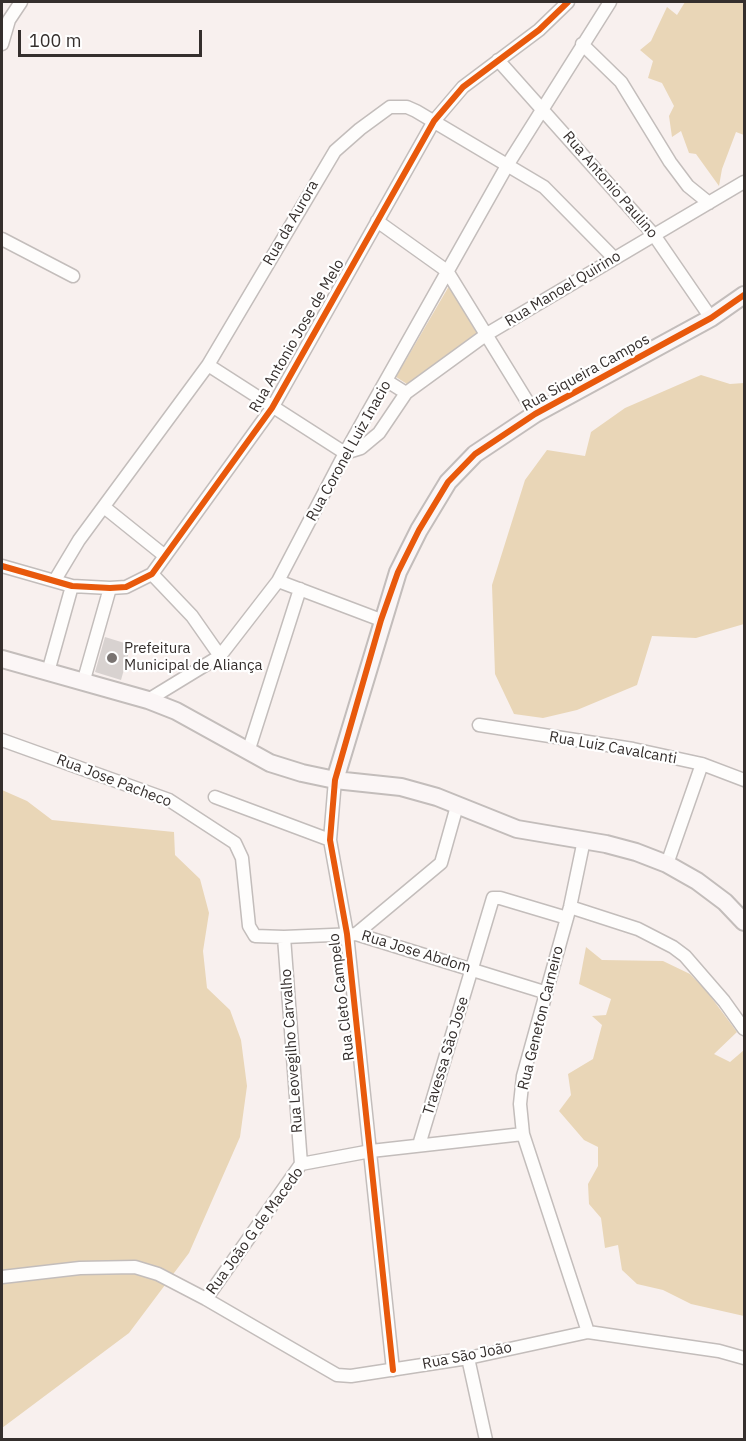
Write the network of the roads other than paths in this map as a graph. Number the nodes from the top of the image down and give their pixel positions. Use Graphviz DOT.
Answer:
graph roads {
  1 [pos="21,2"];
  2 [pos="568,2"];
  3 [pos="610,2"];
  4 [pos="2,44"];
  5 [pos="582,44"];
  6 [pos="498,60"];
  7 [pos="542,106"];
  8 [pos="434,121"];
  9 [pos="508,164"];
  10 [pos="744,182"];
  11 [pos="709,203"];
  12 [pos="377,221"];
  13 [pos="654,235"];
  14 [pos="2,239"];
  15 [pos="614,258"];
  16 [pos="447,272"];
  17 [pos="73,276"];
  18 [pos="743,301"];
  19 [pos="711,318"];
  20 [pos="487,334"];
  21 [pos="208,366"];
  22 [pos="387,381"];
  23 [pos="406,393"];
  24 [pos="272,408"];
  25 [pos="535,414"];
  26 [pos="345,453"];
  27 [pos="104,507"];
  28 [pos="165,556"];
  29 [pos="2,566"];
  30 [pos="152,574"];
  31 [pos="55,580"];
  32 [pos="278,581"];
  33 [pos="72,586"];
  34 [pos="110,588"];
  35 [pos="300,589"];
  36 [pos="381,620"];
  37 [pos="220,656"];
  38 [pos="2,660"];
  39 [pos="48,672"];
  40 [pos="82,682"];
  41 [pos="148,700"];
  42 [pos="479,725"];
  43 [pos="2,740"];
  44 [pos="248,752"];
  45 [pos="702,764"];
  46 [pos="335,780"];
  47 [pos="744,780"];
  48 [pos="215,796"];
  49 [pos="457,806"];
  50 [pos="330,840"];
  51 [pos="584,840"];
  52 [pos="667,864"];
  53 [pos="568,913"];
  54 [pos="744,922"];
  55 [pos="352,934"];
  56 [pos="284,938"];
  57 [pos="473,970"];
  58 [pos="544,992"];
  59 [pos="744,1029"];
  60 [pos="523,1134"];
  61 [pos="419,1145"];
  62 [pos="371,1151"];
  63 [pos="301,1164"];
  64 [pos="2,1277"];
  65 [pos="206,1299"];
  66 [pos="588,1332"];
  67 [pos="468,1358"];
  68 [pos="744,1358"];
  69 [pos="393,1370"];
  70 [pos="486,1440"];
  1 -- 4 [label="street"];
  2 -- 6 [label="street"];
  3 -- 5 [label="street, Rua Coronel Luiz Inacio"];
  5 -- 7 [label="street, Rua Coronel Luiz Inacio"];
  5 -- 11 [label="street"];
  6 -- 7 [label="street, Rua Antonio Paulino"];
  6 -- 8 [label="street"];
  7 -- 9 [label="street, Rua Coronel Luiz Inacio"];
  7 -- 13 [label="street, Rua Antonio Paulino"];
  8 -- 9 [label="street, Rua da Aurora"];
  8 -- 12 [label="street, Rua Antonio Jose de Melo"];
  8 -- 21 [label="street, Rua da Aurora"];
  9 -- 15 [label="street, Rua da Aurora"];
  9 -- 16 [label="street, Rua Coronel Luiz Inacio"];
  10 -- 11 [label="street, Rua Manoel Quirino"];
  11 -- 13 [label="street, Rua Manoel Quirino"];
  12 -- 16 [label="street"];
  12 -- 24 [label="street, Rua Antonio Jose de Melo"];
  13 -- 15 [label="street, Rua Manoel Quirino"];
  13 -- 19 [label="street, Rua Antonio Paulino"];
  14 -- 17 [label="street"];
  15 -- 20 [label="street, Rua Manoel Quirino"];
  16 -- 20 [label="street"];
  16 -- 22 [label="street, Rua Coronel Luiz Inacio"];
  18 -- 19 [label="main road, Rua Siqueira Campos"];
  19 -- 25 [label="main road, Rua Siqueira Campos"];
  20 -- 23 [label="street, Rua Manoel Quirino"];
  20 -- 25 [label="street"];
  21 -- 24 [label="street"];
  21 -- 27 [label="street, Rua da Aurora"];
  22 -- 23 [label="street"];
  22 -- 26 [label="street, Rua Coronel Luiz Inacio"];
  23 -- 26 [label="street, Rua Manoel Quirino"];
  24 -- 26 [label="street"];
  24 -- 28 [label="street, Rua Antonio Jose de Melo"];
  25 -- 36 [label="main road, Rua Siqueira Campos"];
  26 -- 32 [label="street, Rua Coronel Luiz Inacio"];
  27 -- 28 [label="street"];
  27 -- 31 [label="street, Rua da Aurora"];
  28 -- 30 [label="street, Rua Antonio Jose de Melo"];
  29 -- 31 [label="street, Rua Antonio Jose de Melo"];
  30 -- 34 [label="street, Rua Antonio Jose de Melo"];
  30 -- 37 [label="street"];
  31 -- 33 [label="street, Rua Antonio Jose de Melo"];
  32 -- 35 [label="street"];
  32 -- 37 [label="street, Rua Coronel Luiz Inacio"];
  33 -- 34 [label="street, Rua Antonio Jose de Melo"];
  33 -- 39 [label="street"];
  34 -- 40 [label="street"];
  35 -- 36 [label="street"];
  35 -- 44 [label="street"];
  36 -- 46 [label="main road, Rua Siqueira Campos"];
  37 -- 41 [label="street, Rua Coronel Luiz Inacio"];
  38 -- 39 [label="main road"];
  39 -- 40 [label="main road"];
  40 -- 41 [label="main road"];
  41 -- 44 [label="main road"];
  42 -- 45 [label="street, Rua Luiz Cavalcanti"];
  43 -- 56 [label="street, Rua Jose Pacheco"];
  44 -- 46 [label="main road"];
  45 -- 47 [label="street, Rua Luiz Cavalcanti"];
  45 -- 52 [label="street"];
  46 -- 49 [label="main road"];
  46 -- 50 [label="street, Rua Cleto Campelo"];
  48 -- 50 [label="street"];
  49 -- 51 [label="main road"];
  49 -- 55 [label="street"];
  50 -- 55 [label="street, Rua Cleto Campelo"];
  51 -- 52 [label="main road"];
  51 -- 53 [label="street, Rua Geneton Carneiro"];
  52 -- 54 [label="main road"];
  53 -- 57 [label="street, Travessa São Jose"];
  53 -- 58 [label="street, Rua Geneton Carneiro"];
  53 -- 59 [label="street"];
  55 -- 56 [label="street, Rua Jose Abdom"];
  55 -- 57 [label="street, Rua Jose Abdom"];
  55 -- 62 [label="street, Rua Cleto Campelo"];
  56 -- 63 [label="street, Rua Leovegilho Carvalho"];
  57 -- 58 [label="street, Rua Jose Abdom"];
  57 -- 61 [label="street, Travessa São Jose"];
  58 -- 60 [label="street, Rua Geneton Carneiro"];
  60 -- 61 [label="street, Rua João G de Macedo"];
  60 -- 66 [label="street, Rua Geneton Carneiro"];
  61 -- 62 [label="street, Rua João G de Macedo"];
  62 -- 63 [label="street, Rua João G de Macedo"];
  62 -- 69 [label="street, Rua Cleto Campelo"];
  63 -- 65 [label="street, Rua João G de Macedo"];
  64 -- 65 [label="street, Rua João G de Macedo"];
  65 -- 69 [label="street, Rua São João"];
  66 -- 67 [label="street, Rua São João"];
  66 -- 68 [label="street, Rua São João"];
  67 -- 69 [label="street, Rua São João"];
  67 -- 70 [label="street"];
}
